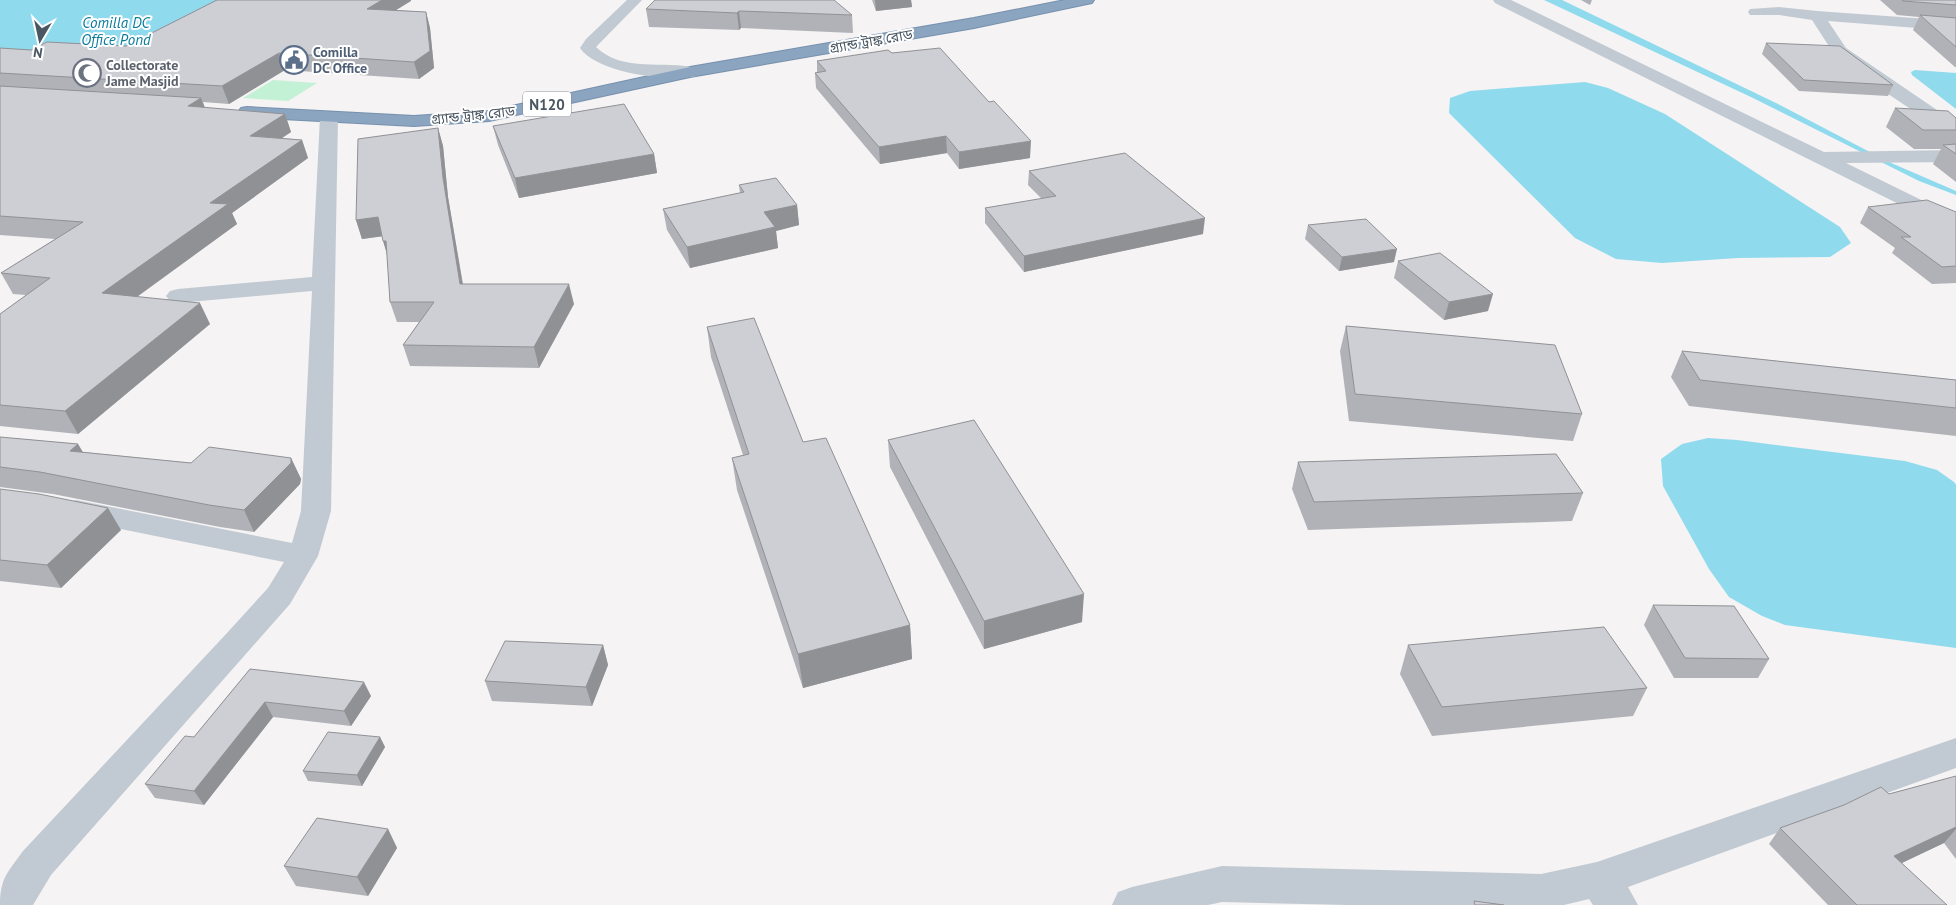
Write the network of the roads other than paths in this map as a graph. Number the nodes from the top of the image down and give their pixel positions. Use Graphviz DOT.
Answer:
graph roads {
  1 [pos="635,0"];
  2 [pos="1087,0"];
  3 [pos="1500,0"];
  4 [pos="1798,0"];
  5 [pos="1754,12"];
  6 [pos="1817,16"];
  7 [pos="1956,26"];
  8 [pos="690,72"];
  9 [pos="229,111"];
  10 [pos="329,117"];
  11 [pos="1956,131"];
  12 [pos="1956,156"];
  13 [pos="1817,158"];
  14 [pos="1956,225"];
  15 [pos="325,283"];
  16 [pos="178,296"];
  17 [pos="53,505"];
  18 [pos="302,556"];
  19 [pos="1956,753"];
  20 [pos="1608,892"];
  21 [pos="13,905"];
  22 [pos="1132,905"];
  1 -- 8 [label="street"];
  2 -- 8 [label="highway, গ্র্যান্ড ট্রাঙ্ক রোড / N120"];
  3 -- 13 [label="street"];
  4 -- 6 [label="street"];
  5 -- 6 [label="street"];
  6 -- 7 [label="street"];
  6 -- 11 [label="street"];
  8 -- 10 [label="highway, গ্র্যান্ড ট্রাঙ্ক রোড / N120"];
  9 -- 10 [label="highway, গ্র্যান্ড ট্রাঙ্ক রোড / N120"];
  10 -- 15 [label="street"];
  12 -- 13 [label="street"];
  13 -- 14 [label="street"];
  15 -- 16 [label="street"];
  15 -- 18 [label="street"];
  17 -- 18 [label="street"];
  18 -- 21 [label="street"];
  19 -- 20 [label="street"];
  20 -- 22 [label="street"];
}
